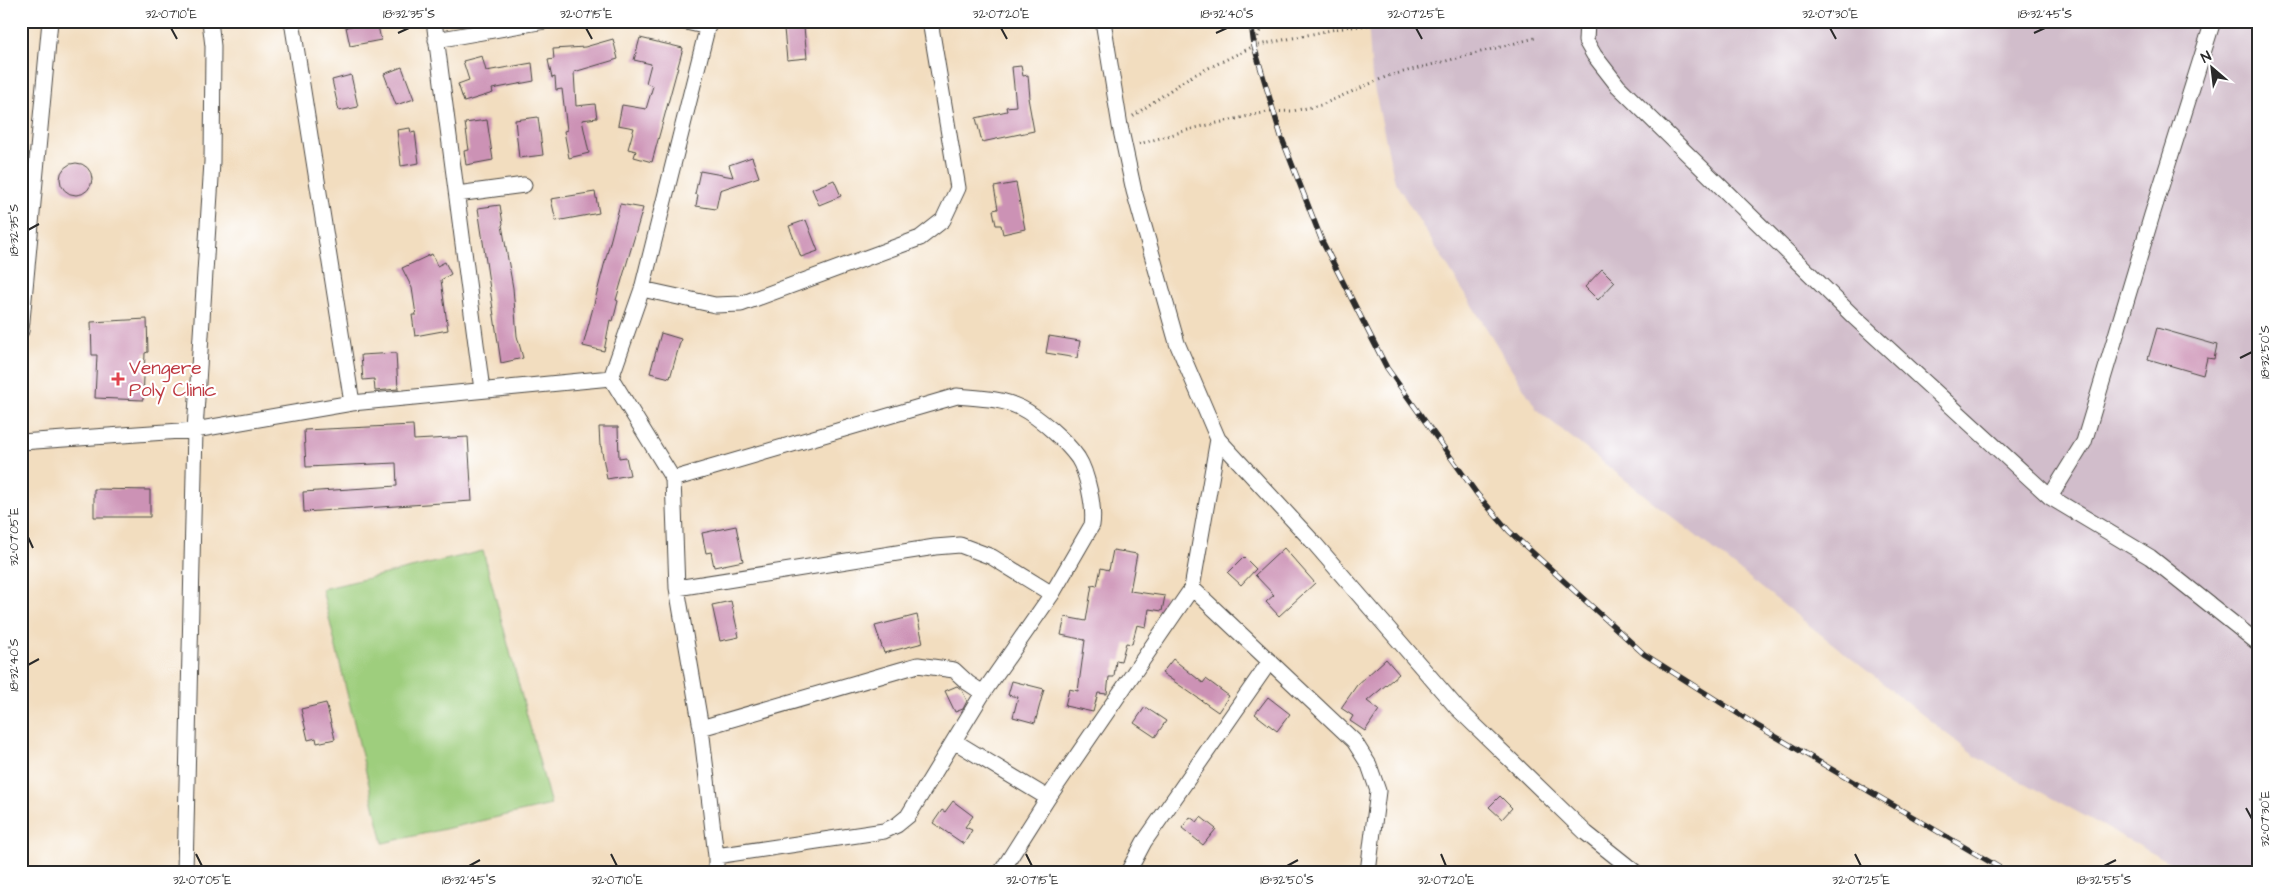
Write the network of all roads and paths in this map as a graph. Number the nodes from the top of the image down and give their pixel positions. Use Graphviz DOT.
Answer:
graph roads {
  1 [pos="50,21"];
  2 [pos="210,21"];
  3 [pos="292,21"];
  4 [pos="434,21"];
  5 [pos="545,21"];
  6 [pos="682,21"];
  7 [pos="930,21"];
  8 [pos="1103,21"];
  9 [pos="1264,21"];
  10 [pos="1398,21"];
  11 [pos="1587,21"];
  12 [pos="2213,21"];
  13 [pos="709,24"];
  14 [pos="1536,38"];
  15 [pos="436,40"];
  16 [pos="1254,46"];
  17 [pos="1120,126"];
  18 [pos="28,184"];
  19 [pos="524,185"];
  20 [pos="457,194"];
  21 [pos="642,289"];
  22 [pos="21,331"];
  23 [pos="611,378"];
  24 [pos="482,390"];
  25 [pos="352,403"];
  26 [pos="195,430"];
  27 [pos="1218,439"];
  28 [pos="21,442"];
  29 [pos="673,479"];
  30 [pos="2050,497"];
  31 [pos="677,588"];
  32 [pos="1192,588"];
  33 [pos="1052,594"];
  34 [pos="2258,643"];
  35 [pos="1270,661"];
  36 [pos="983,693"];
  37 [pos="701,728"];
  38 [pos="954,741"];
  39 [pos="1048,798"];
  40 [pos="716,856"];
  41 [pos="185,872"];
  42 [pos="716,872"];
  43 [pos="1001,872"];
  44 [pos="1128,872"];
  45 [pos="1368,872"];
  46 [pos="1635,872"];
  1 -- 18 [label="street"];
  2 -- 26 [label="street"];
  3 -- 25 [label="street"];
  4 -- 15 [label="street"];
  5 -- 15 [label="street"];
  6 -- 13 [label="street"];
  7 -- 21 [label="street"];
  8 -- 17 [label="street"];
  9 -- 16 [label="path"];
  10 -- 16 [label="path"];
  11 -- 30 [label="street"];
  12 -- 30 [label="street"];
  13 -- 21 [label="street"];
  14 -- 17 [label="path"];
  15 -- 20 [label="street"];
  16 -- 17 [label="path"];
  17 -- 27 [label="street"];
  18 -- 22 [label="street"];
  19 -- 20 [label="street"];
  20 -- 24 [label="street"];
  21 -- 23 [label="street"];
  23 -- 24 [label="street"];
  23 -- 29 [label="street"];
  24 -- 25 [label="street"];
  25 -- 26 [label="street"];
  26 -- 28 [label="street"];
  26 -- 41 [label="street"];
  27 -- 32 [label="street"];
  27 -- 46 [label="street"];
  29 -- 31 [label="street"];
  29 -- 33 [label="street"];
  30 -- 34 [label="street"];
  31 -- 33 [label="street"];
  31 -- 37 [label="street"];
  32 -- 35 [label="street"];
  32 -- 39 [label="street"];
  33 -- 36 [label="street"];
  35 -- 44 [label="street"];
  35 -- 45 [label="street"];
  36 -- 37 [label="street"];
  36 -- 38 [label="street"];
  37 -- 40 [label="street"];
  38 -- 39 [label="street"];
  38 -- 40 [label="street"];
  39 -- 43 [label="street"];
  40 -- 42 [label="street"];
}
